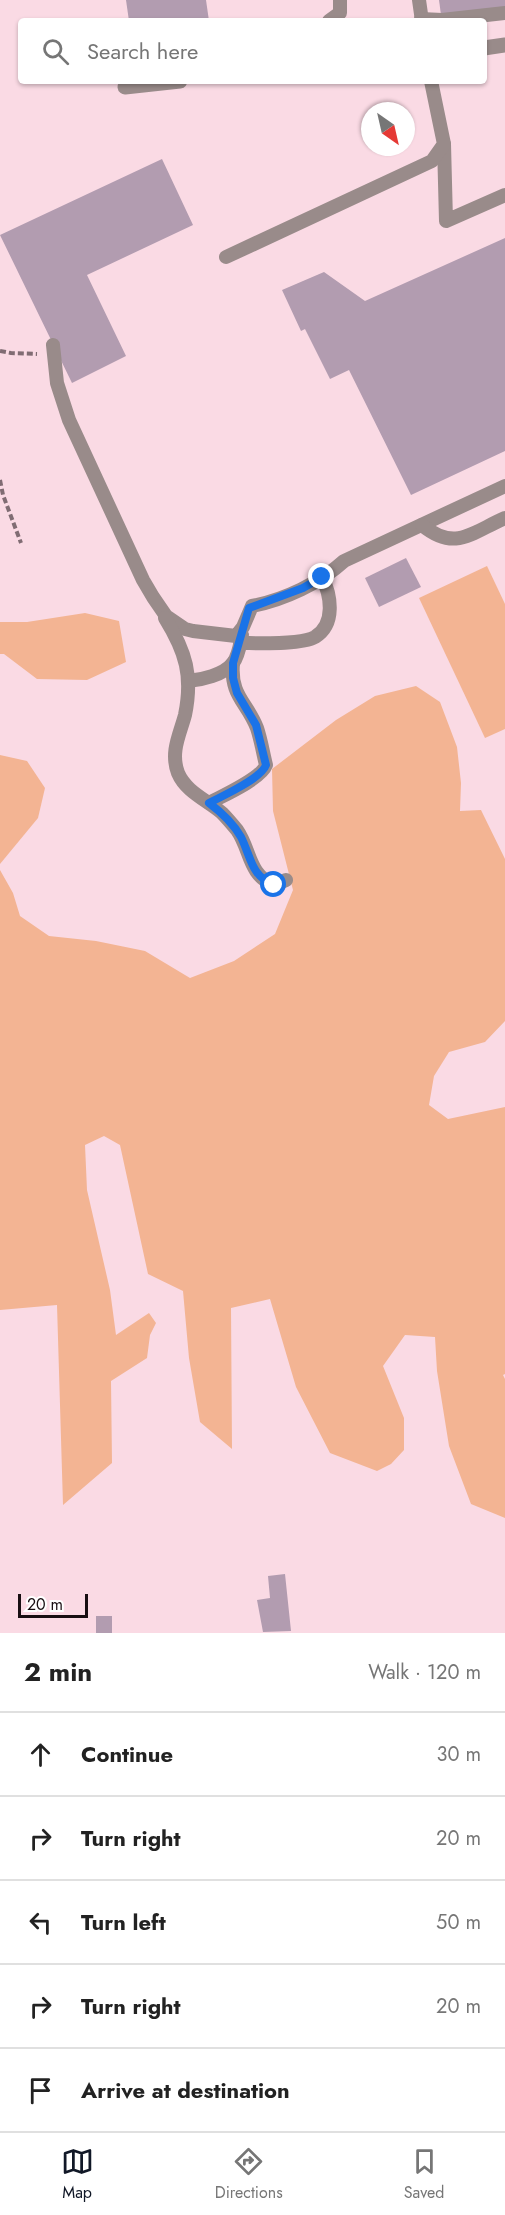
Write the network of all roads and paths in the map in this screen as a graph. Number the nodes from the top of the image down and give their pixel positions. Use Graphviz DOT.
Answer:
graph roads {
  1 [pos="340,0"];
  2 [pos="419,0"];
  3 [pos="505,13"];
  4 [pos="334,18"];
  5 [pos="422,18"];
  6 [pos="460,18"];
  7 [pos="505,45"];
  8 [pos="487,48"];
  9 [pos="152,84"];
  10 [pos="432,84"];
  11 [pos="125,87"];
  12 [pos="444,144"];
  13 [pos="505,195"];
  14 [pos="226,257"];
  15 [pos="53,345"];
  16 [pos="0,351"];
  17 [pos="0,480"];
  18 [pos="505,486"];
  19 [pos="505,518"];
  20 [pos="422,525"];
  21 [pos="21,543"];
  22 [pos="322,577"];
  23 [pos="160,609"];
  24 [pos="243,627"];
  25 [pos="240,643"];
  26 [pos="233,663"];
  27 [pos="188,681"];
  28 [pos="209,803"];
  29 [pos="286,880"];
  1 -- 4 [label="lane"];
  2 -- 5 [label="lane"];
  3 -- 6 [label="lane"];
  7 -- 8 [label="street"];
  9 -- 11 [label="street"];
  10 -- 12 [label="lane"];
  12 -- 13 [label="lane"];
  12 -- 14 [label="lane"];
  15 -- 16 [label="path"];
  15 -- 23 [label="lane"];
  17 -- 21 [label="path"];
  18 -- 20 [label="lane"];
  19 -- 20 [label="lane"];
  20 -- 22 [label="lane"];
  22 -- 24 [label="lane"];
  22 -- 25 [label="lane"];
  23 -- 24 [label="lane"];
  23 -- 27 [label="lane"];
  24 -- 25 [label="lane"];
  25 -- 26 [label="lane"];
  26 -- 27 [label="lane"];
  26 -- 28 [label="lane"];
  27 -- 28 [label="lane"];
  28 -- 29 [label="lane"];
}
